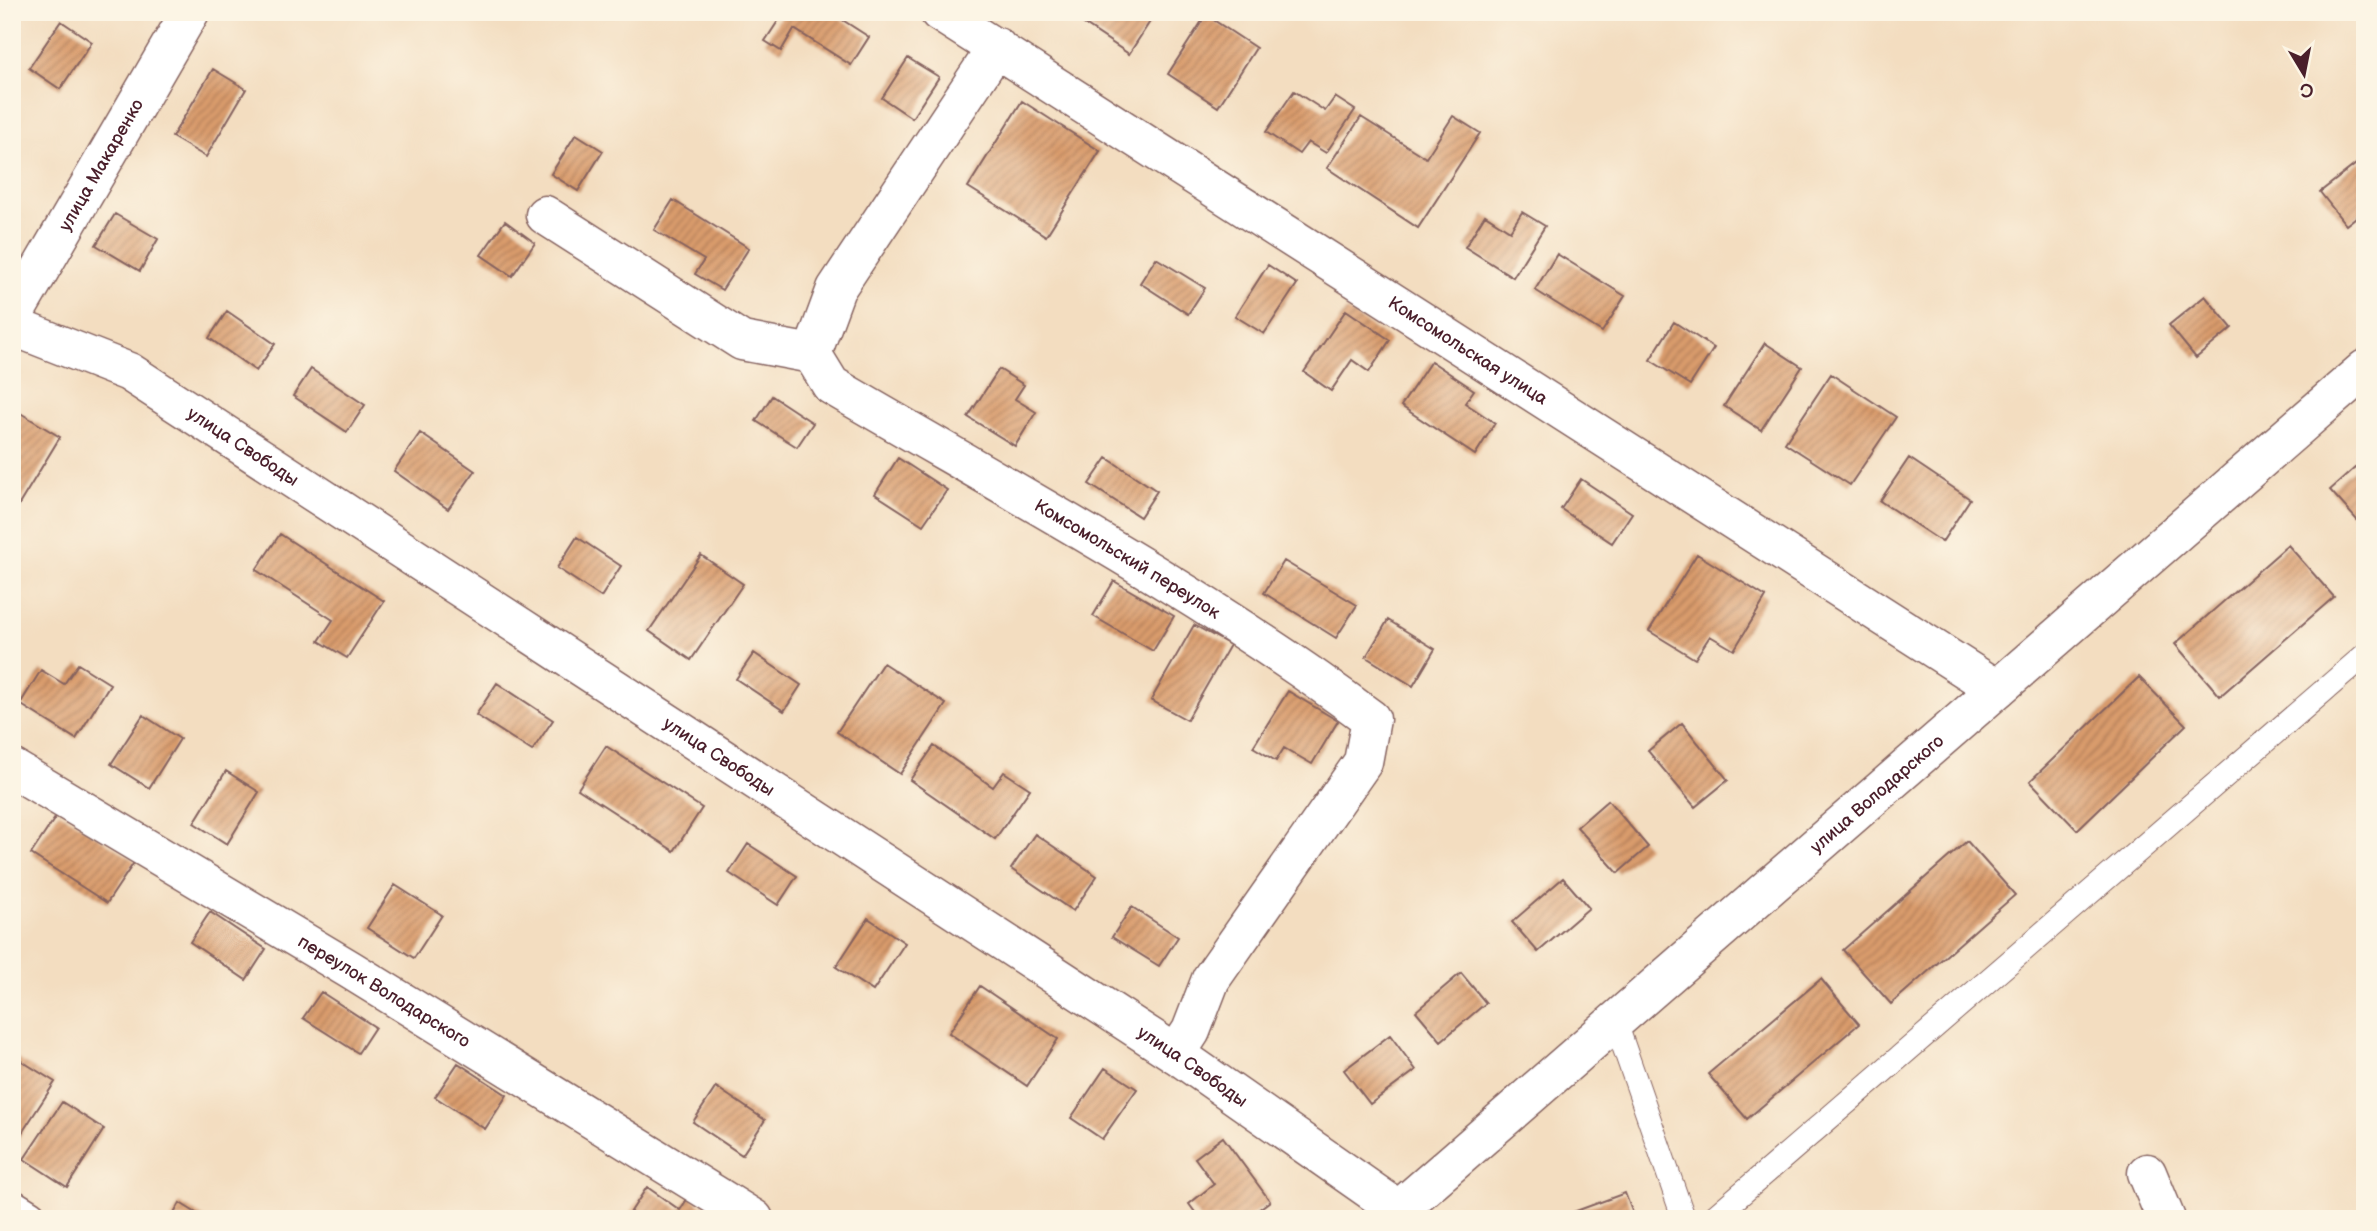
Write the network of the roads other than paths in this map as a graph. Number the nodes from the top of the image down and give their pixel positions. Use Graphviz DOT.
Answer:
graph roads {
  1 [pos="190,12"];
  2 [pos="939,12"];
  3 [pos="997,47"];
  4 [pos="545,215"];
  5 [pos="12,318"];
  6 [pos="12,327"];
  7 [pos="812,354"];
  8 [pos="2365,369"];
  9 [pos="2365,655"];
  10 [pos="1997,689"];
  11 [pos="12,768"];
  12 [pos="1615,1021"];
  13 [pos="1176,1054"];
  14 [pos="2147,1173"];
  15 [pos="12,1209"];
  16 [pos="1397,1216"];
  17 [pos="28,1219"];
  18 [pos="754,1219"];
  19 [pos="1684,1219"];
  20 [pos="1712,1219"];
  21 [pos="2166,1219"];
  1 -- 5 [label="street, улица Макаренко"];
  2 -- 3 [label="street, Комсомольская улица"];
  3 -- 7 [label="street"];
  3 -- 10 [label="street, Комсомольская улица"];
  4 -- 7 [label="street"];
  6 -- 13 [label="street, улица Свободы"];
  7 -- 13 [label="street, Комсомольский переулок"];
  8 -- 10 [label="street, улица Володарского"];
  9 -- 20 [label="lane"];
  10 -- 12 [label="street, улица Володарского"];
  11 -- 18 [label="street, переулок Володарского"];
  12 -- 16 [label="street, улица Володарского"];
  12 -- 19 [label="lane"];
  13 -- 16 [label="street, улица Свободы"];
  14 -- 21 [label="street"];
  15 -- 17 [label="street"];
}
